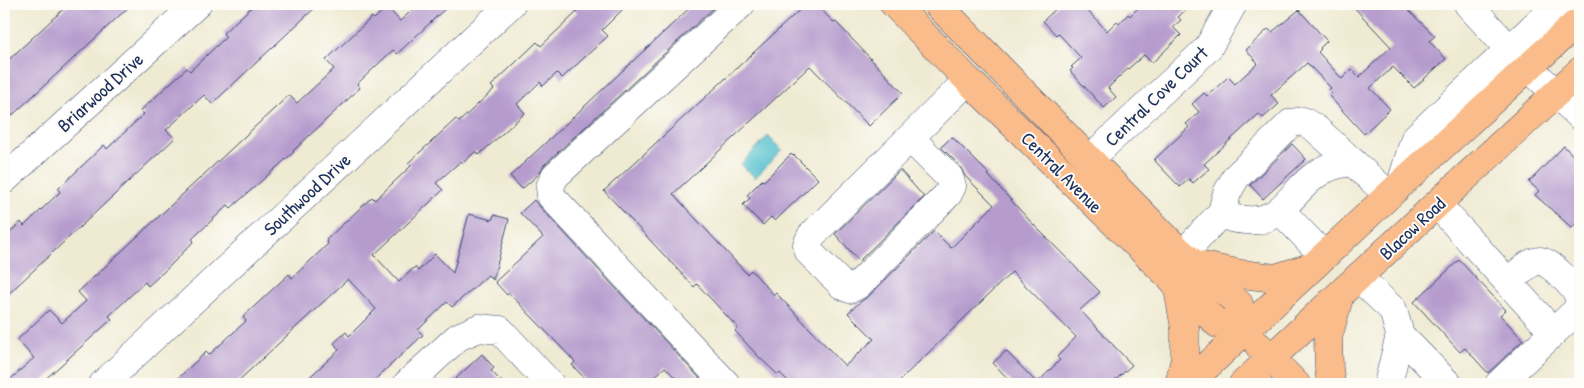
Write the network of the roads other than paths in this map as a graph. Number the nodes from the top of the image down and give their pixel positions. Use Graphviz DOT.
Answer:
graph roads {
  1 [pos="197,4"];
  2 [pos="511,4"];
  3 [pos="741,4"];
  4 [pos="894,4"];
  5 [pos="938,4"];
  6 [pos="1233,4"];
  7 [pos="1468,4"];
  8 [pos="1558,4"];
  9 [pos="1580,20"];
  10 [pos="1509,49"];
  11 [pos="1528,68"];
  12 [pos="1580,71"];
  13 [pos="968,80"];
  14 [pos="1556,94"];
  15 [pos="1580,116"];
  16 [pos="910,138"];
  17 [pos="1090,159"];
  18 [pos="1353,162"];
  19 [pos="4,180"];
  20 [pos="1395,189"];
  21 [pos="1437,204"];
  22 [pos="1280,210"];
  23 [pos="1222,212"];
  24 [pos="1189,259"];
  25 [pos="1319,261"];
  26 [pos="1509,283"];
  27 [pos="1176,284"];
  28 [pos="1349,286"];
  29 [pos="1545,323"];
  30 [pos="1241,327"];
  31 [pos="1400,335"];
  32 [pos="1270,358"];
  33 [pos="103,384"];
  34 [pos="407,384"];
  35 [pos="550,384"];
  36 [pos="726,384"];
  37 [pos="1179,384"];
  38 [pos="1188,384"];
  39 [pos="1243,384"];
  40 [pos="1296,384"];
  41 [pos="1331,384"];
  42 [pos="1388,384"];
  43 [pos="1448,384"];
  44 [pos="1499,384"];
  1 -- 19 [label="street, Briarwood Drive"];
  2 -- 33 [label="street, Southwood Drive"];
  3 -- 36 [label="street"];
  4 -- 13 [label="main road, Central Avenue"];
  5 -- 17 [label="main road, Central Avenue"];
  6 -- 17 [label="street, Central Cove Court"];
  7 -- 10 [label="street"];
  8 -- 10 [label="street, Blacow Road"];
  9 -- 11 [label="main road, Blacow Road"];
  10 -- 11 [label="street"];
  10 -- 20 [label="street, Blacow Road"];
  11 -- 14 [label="street"];
  11 -- 20 [label="main road, Blacow Road"];
  12 -- 14 [label="main road, Blacow Road"];
  13 -- 16 [label="street"];
  13 -- 27 [label="main road, Central Avenue"];
  14 -- 15 [label="street"];
  14 -- 21 [label="main road, Blacow Road"];
  16 -- 16 [label="street"];
  17 -- 24 [label="main road, Central Avenue"];
  18 -- 20 [label="street"];
  18 -- 22 [label="street"];
  18 -- 23 [label="street"];
  20 -- 25 [label="main road, Blacow Road"];
  21 -- 26 [label="street"];
  21 -- 28 [label="main road, Blacow Road"];
  22 -- 23 [label="street"];
  22 -- 25 [label="street"];
  23 -- 24 [label="street"];
  24 -- 25 [label="main road"];
  24 -- 30 [label="main road, Central Avenue"];
  25 -- 30 [label="main road, Blacow Road"];
  26 -- 29 [label="street"];
  26 -- 44 [label="street"];
  27 -- 30 [label="main road, Central Avenue"];
  27 -- 37 [label="main road"];
  28 -- 31 [label="street"];
  28 -- 32 [label="main road, Blacow Road"];
  28 -- 41 [label="main road"];
  30 -- 32 [label="main road"];
  30 -- 38 [label="main road, Blacow Road"];
  31 -- 42 [label="street"];
  31 -- 43 [label="street"];
  32 -- 39 [label="main road, Blacow Road"];
  32 -- 40 [label="main road"];
  34 -- 35 [label="street"];
}
